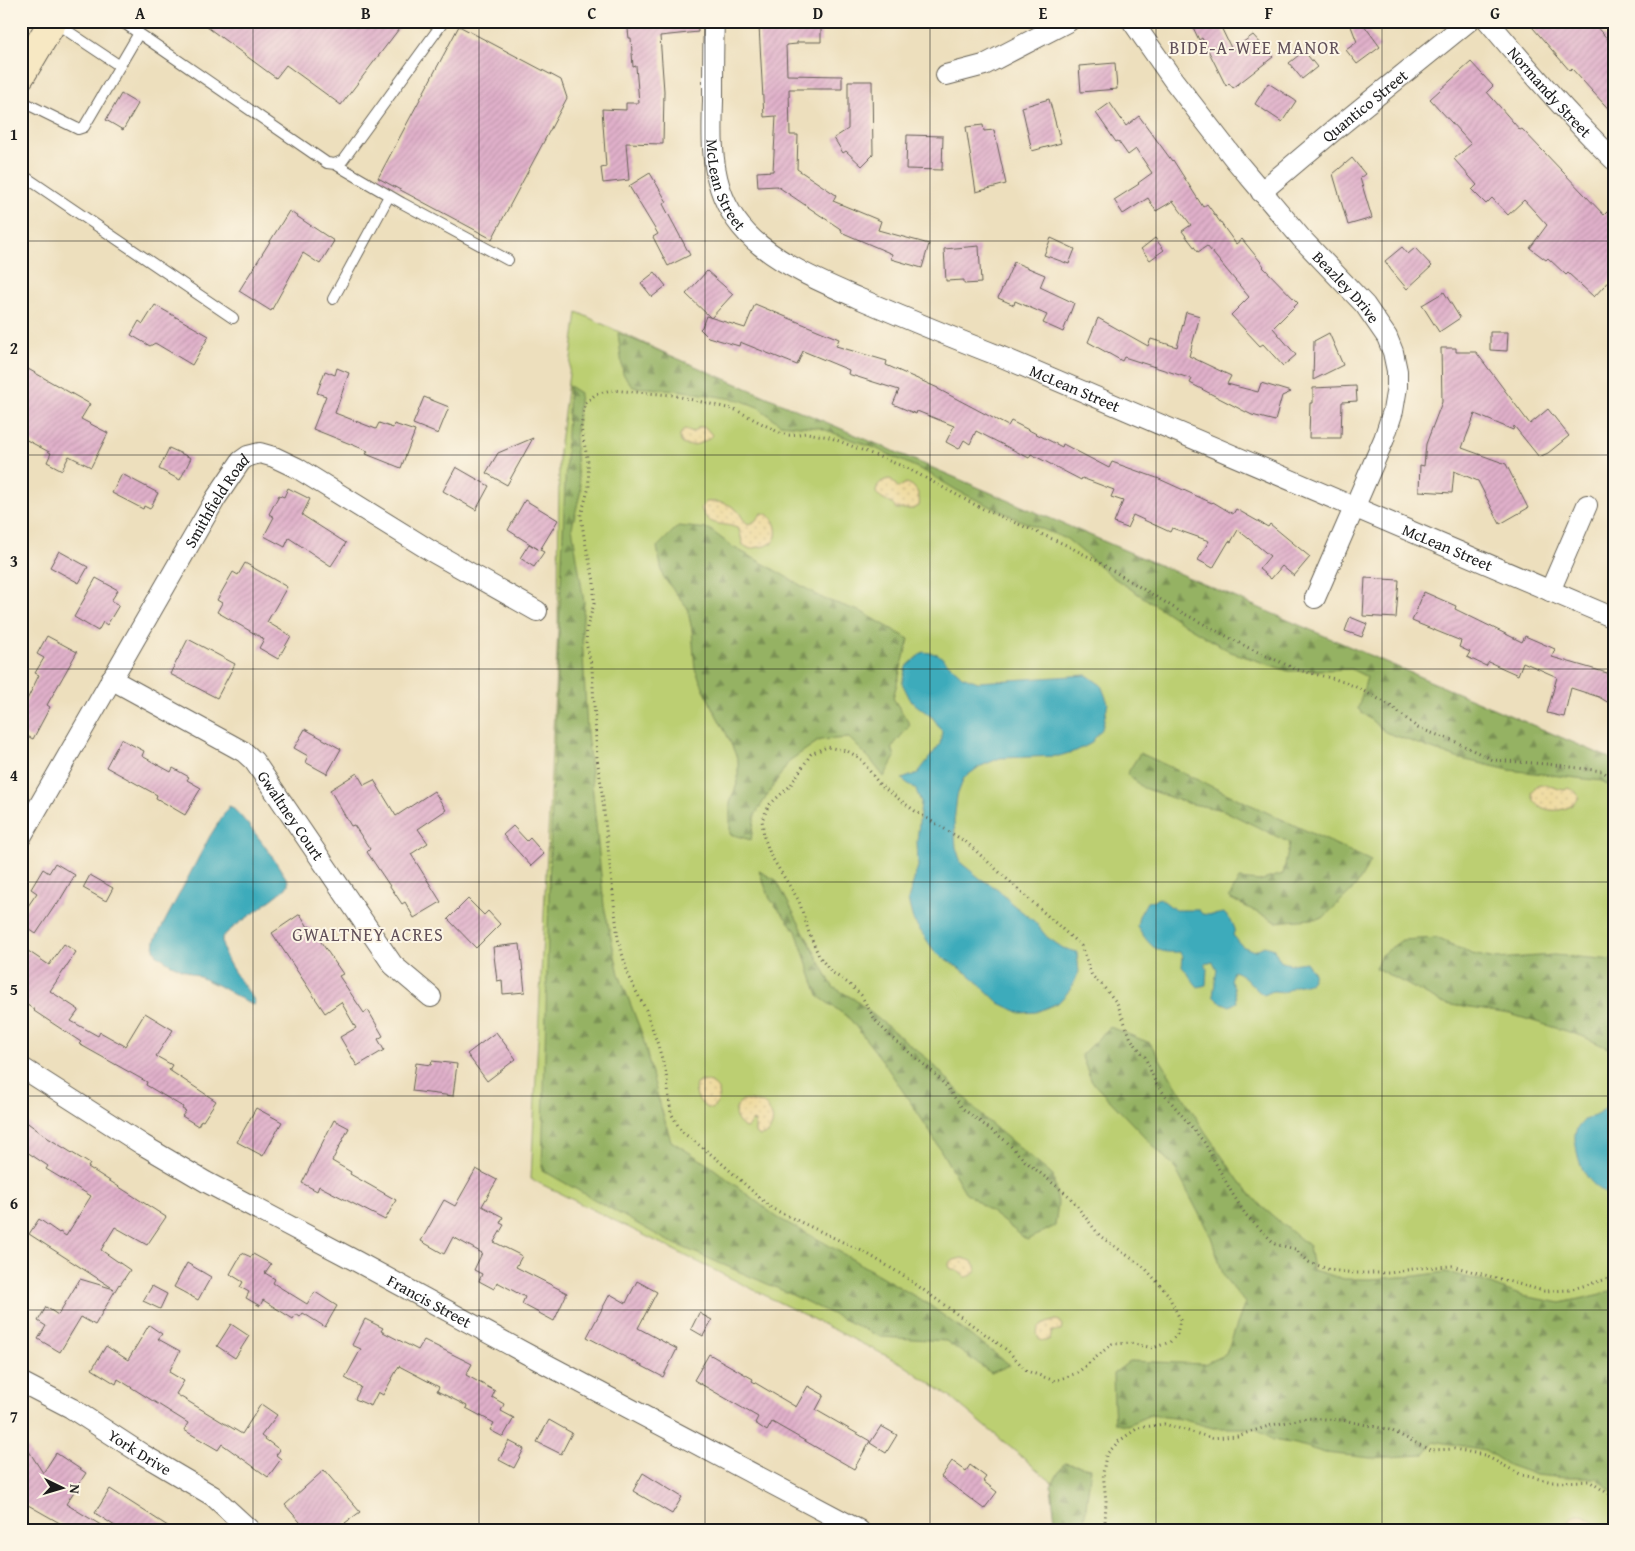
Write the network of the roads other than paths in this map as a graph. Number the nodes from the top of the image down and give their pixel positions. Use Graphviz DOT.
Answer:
graph roads {
  1 [pos="53,21"];
  2 [pos="121,21"];
  3 [pos="444,21"];
  4 [pos="714,21"];
  5 [pos="1069,21"];
  6 [pos="1132,21"];
  7 [pos="1469,21"];
  8 [pos="1488,21"];
  9 [pos="139,34"];
  10 [pos="120,66"];
  11 [pos="21,75"];
  12 [pos="946,75"];
  13 [pos="21,101"];
  14 [pos="1614,160"];
  15 [pos="335,164"];
  16 [pos="21,174"];
  17 [pos="1261,192"];
  18 [pos="389,196"];
  19 [pos="508,260"];
  20 [pos="333,299"];
  21 [pos="232,318"];
  22 [pos="1587,505"];
  23 [pos="1354,508"];
  24 [pos="1550,591"];
  25 [pos="1315,598"];
  26 [pos="537,611"];
  27 [pos="1614,618"];
  28 [pos="112,679"];
  29 [pos="21,837"];
  30 [pos="431,997"];
  31 [pos="21,1067"];
  32 [pos="21,1382"];
  33 [pos="848,1528"];
  34 [pos="250,1530"];
  1 -- 10 [label="lane"];
  1 -- 11 [label="main road"];
  2 -- 9 [label="lane"];
  3 -- 15 [label="lane"];
  4 -- 23 [label="street, McLean Street"];
  5 -- 12 [label="street"];
  6 -- 17 [label="street, Beazley Drive"];
  7 -- 17 [label="street, Quantico Street"];
  8 -- 14 [label="street, Normandy Street"];
  9 -- 10 [label="lane"];
  9 -- 15 [label="lane"];
  10 -- 13 [label="lane"];
  15 -- 18 [label="lane"];
  16 -- 21 [label="lane"];
  17 -- 23 [label="street, Beazley Drive"];
  18 -- 19 [label="lane"];
  18 -- 20 [label="lane"];
  22 -- 24 [label="street"];
  23 -- 24 [label="street, McLean Street"];
  23 -- 25 [label="street, Beazley Drive"];
  24 -- 27 [label="street, McLean Street"];
  26 -- 28 [label="street, Smithfield Road"];
  28 -- 29 [label="street, Smithfield Road"];
  28 -- 30 [label="street, Gwaltney Court"];
  31 -- 33 [label="street, Francis Street"];
  32 -- 34 [label="street, York Drive"];
}
